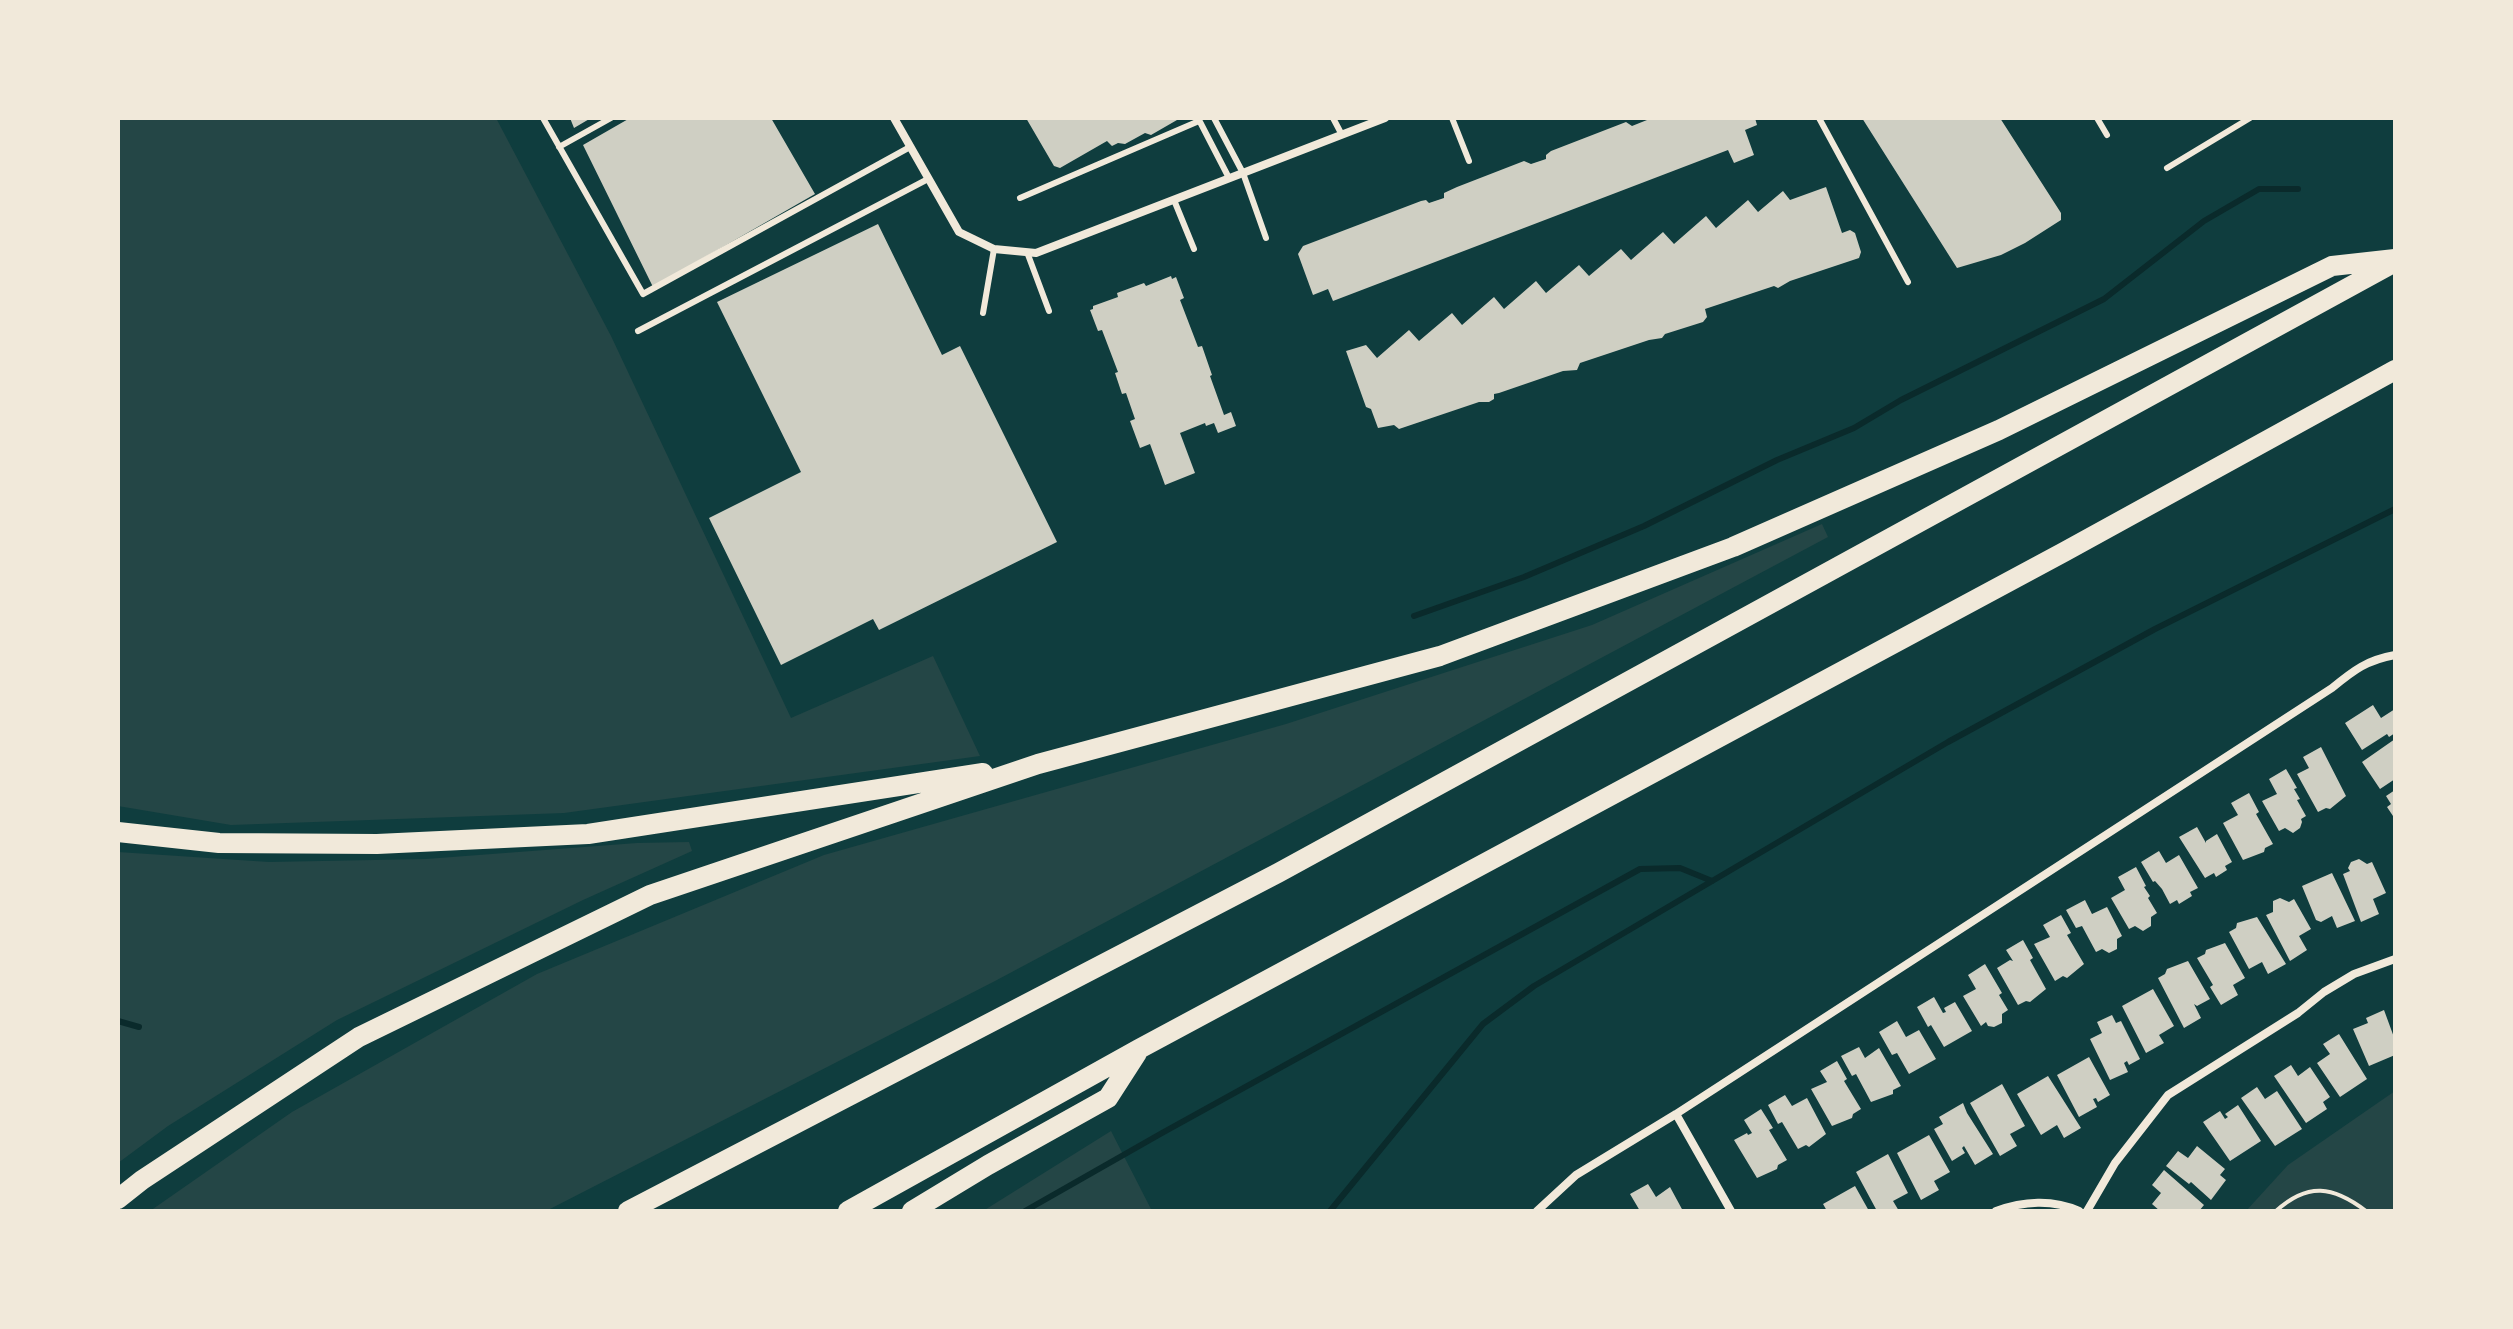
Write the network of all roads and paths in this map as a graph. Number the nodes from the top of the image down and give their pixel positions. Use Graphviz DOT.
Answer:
graph roads {
  1 [pos="543,118"];
  2 [pos="611,118"];
  3 [pos="894,118"];
  4 [pos="1214,118"];
  5 [pos="1333,118"];
  6 [pos="1385,118"];
  7 [pos="1452,118"];
  8 [pos="1819,118"];
  9 [pos="2097,118"];
  10 [pos="2250,118"];
  11 [pos="1199,120"];
  12 [pos="1342,135"];
  13 [pos="2107,135"];
  14 [pos="559,147"];
  15 [pos="910,147"];
  16 [pos="1469,161"];
  17 [pos="2167,168"];
  18 [pos="1243,173"];
  19 [pos="1229,178"];
  20 [pos="928,179"];
  21 [pos="1020,198"];
  22 [pos="1174,200"];
  23 [pos="1266,238"];
  24 [pos="994,249"];
  25 [pos="1194,249"];
  26 [pos="1027,252"];
  27 [pos="2395,261"];
  28 [pos="1908,282"];
  29 [pos="1049,311"];
  30 [pos="983,313"];
  31 [pos="638,331"];
  32 [pos="2395,370"];
  33 [pos="2395,655"];
  34 [pos="1038,764"];
  35 [pos="118,832"];
  36 [pos="2395,959"];
  37 [pos="1139,1049"];
  38 [pos="1676,1114"];
  39 [pos="118,1199"];
  40 [pos="628,1211"];
  41 [pos="848,1211"];
  42 [pos="912,1211"];
  43 [pos="1537,1211"];
  44 [pos="1731,1211"];
  45 [pos="1996,1211"];
  46 [pos="2079,1211"];
  47 [pos="2087,1211"];
  48 [pos="2276,1211"];
  49 [pos="2366,1211"];
  1 -- 14 [label="lane"];
  2 -- 14 [label="lane"];
  3 -- 15 [label="street"];
  4 -- 18 [label="lane"];
  5 -- 12 [label="lane"];
  6 -- 12 [label="street"];
  7 -- 16 [label="lane"];
  8 -- 28 [label="lane"];
  9 -- 13 [label="lane"];
  10 -- 17 [label="lane"];
  11 -- 19 [label="lane"];
  11 -- 21 [label="lane"];
  12 -- 18 [label="street"];
  14 -- 15 [label="lane"];
  15 -- 20 [label="street"];
  18 -- 19 [label="street"];
  18 -- 23 [label="lane"];
  19 -- 22 [label="street"];
  20 -- 24 [label="street"];
  20 -- 31 [label="lane"];
  22 -- 25 [label="lane"];
  22 -- 26 [label="street"];
  24 -- 26 [label="street"];
  24 -- 30 [label="lane"];
  26 -- 29 [label="lane"];
  27 -- 34 [label="highway"];
  27 -- 40 [label="highway"];
  32 -- 37 [label="highway"];
  33 -- 38 [label="street"];
  34 -- 35 [label="highway"];
  34 -- 39 [label="highway"];
  36 -- 47 [label="street"];
  37 -- 41 [label="highway"];
  37 -- 42 [label="highway"];
  38 -- 43 [label="street"];
  38 -- 44 [label="street"];
  45 -- 46 [label="street"];
  48 -- 49 [label="path"];
}
